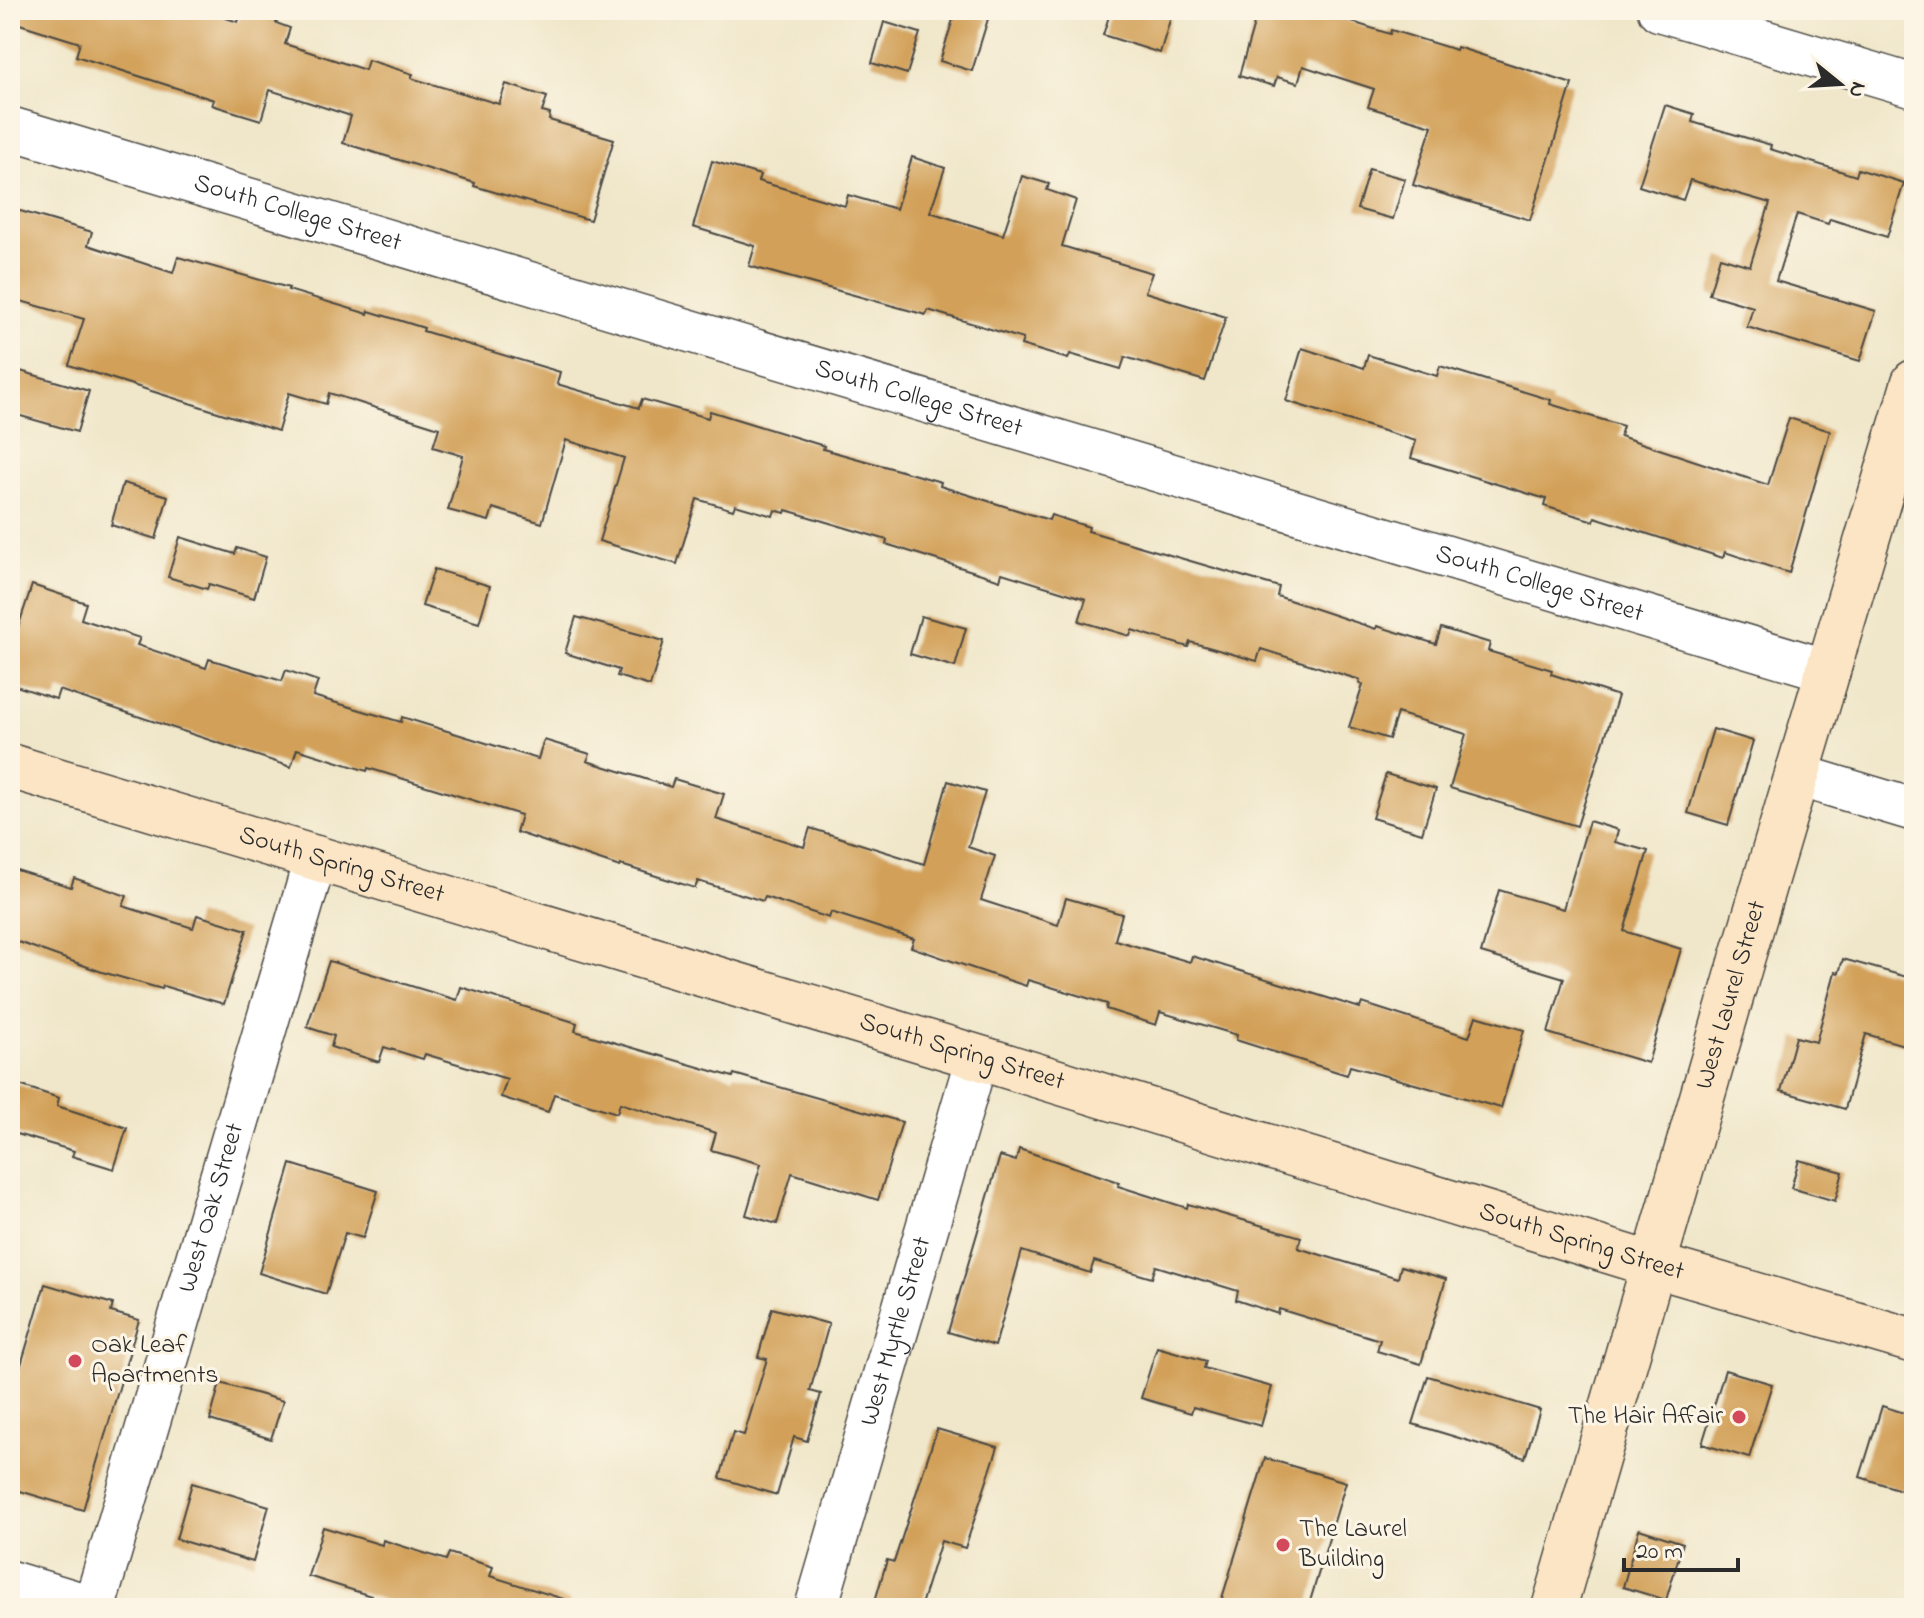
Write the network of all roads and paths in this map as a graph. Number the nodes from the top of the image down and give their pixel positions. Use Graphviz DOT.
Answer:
graph roads {
  1 [pos="1659,10"];
  2 [pos="1914,86"];
  3 [pos="10,128"];
  4 [pos="1914,382"];
  5 [pos="1829,671"];
  6 [pos="10,766"];
  7 [pos="1797,775"];
  8 [pos="1914,810"];
  9 [pos="316,857"];
  10 [pos="977,1057"];
  11 [pos="1654,1265"];
  12 [pos="1914,1341"];
  13 [pos="10,1582"];
  14 [pos="95,1608"];
  15 [pos="816,1608"];
  16 [pos="1554,1608"];
  1 -- 2 [label="street"];
  3 -- 5 [label="street, South College Street"];
  4 -- 5 [label="street, West Laurel Street"];
  5 -- 7 [label="street, West Laurel Street"];
  6 -- 9 [label="street, South Spring Street"];
  7 -- 8 [label="street"];
  7 -- 11 [label="street, West Laurel Street"];
  9 -- 10 [label="street, South Spring Street"];
  9 -- 14 [label="street, West Oak Street"];
  10 -- 11 [label="street, South Spring Street"];
  10 -- 15 [label="street, West Myrtle Street"];
  11 -- 12 [label="street, South Spring Street"];
  11 -- 16 [label="street, West Laurel Street"];
  13 -- 14 [label="street"];
}
